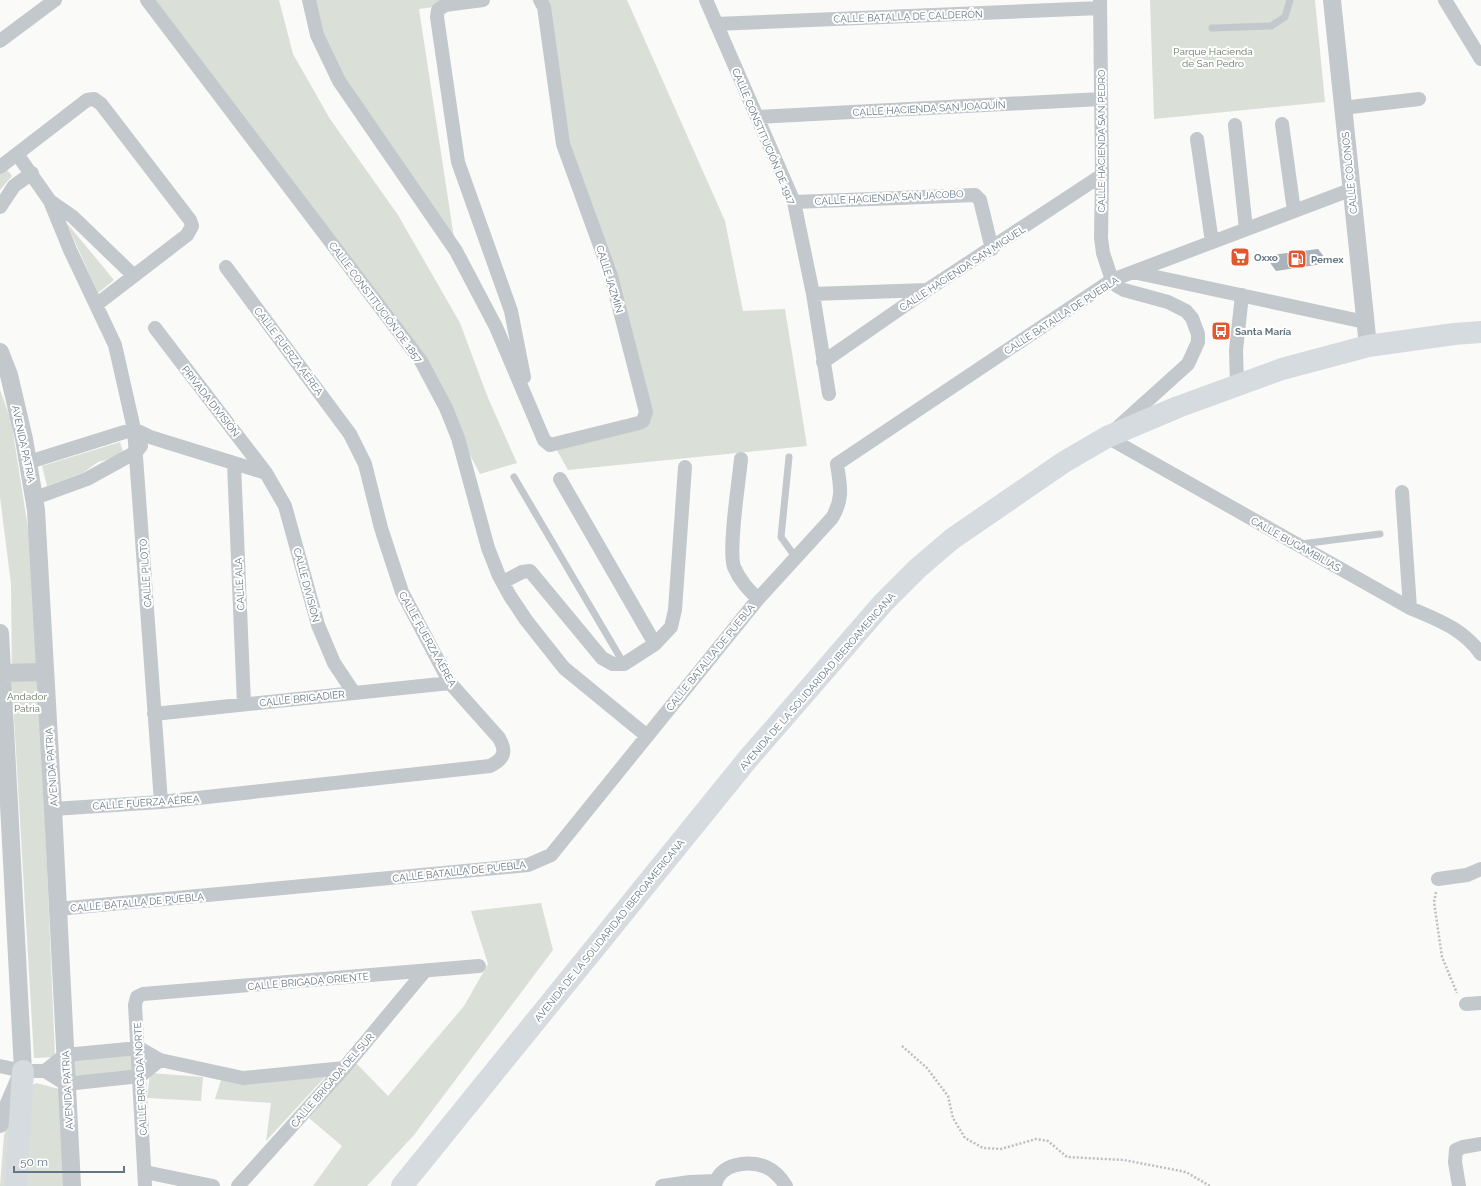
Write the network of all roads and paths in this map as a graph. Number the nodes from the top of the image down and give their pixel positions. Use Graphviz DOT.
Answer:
graph roads {
  1 [pos="54,0"];
  2 [pos="147,0"];
  3 [pos="309,0"];
  4 [pos="482,0"];
  5 [pos="540,0"];
  6 [pos="706,0"];
  7 [pos="1290,0"];
  8 [pos="1332,0"];
  9 [pos="1445,0"];
  10 [pos="1100,4"];
  11 [pos="716,24"];
  12 [pos="1212,28"];
  13 [pos="0,40"];
  14 [pos="1481,59"];
  15 [pos="1101,99"];
  16 [pos="1419,99"];
  17 [pos="1342,108"];
  18 [pos="757,117"];
  19 [pos="1282,124"];
  20 [pos="1235,125"];
  21 [pos="1197,139"];
  22 [pos="17,154"];
  23 [pos="0,167"];
  24 [pos="32,173"];
  25 [pos="1102,175"];
  26 [pos="1350,190"];
  27 [pos="50,201"];
  28 [pos="794,202"];
  29 [pos="0,207"];
  30 [pos="1294,211"];
  31 [pos="1246,229"];
  32 [pos="1212,242"];
  33 [pos="992,249"];
  34 [pos="226,267"];
  35 [pos="1133,272"];
  36 [pos="134,276"];
  37 [pos="1112,280"];
  38 [pos="928,290"];
  39 [pos="813,294"];
  40 [pos="1242,295"];
  41 [pos="96,305"];
  42 [pos="1365,322"];
  43 [pos="154,328"];
  44 [pos="1481,332"];
  45 [pos="1368,346"];
  46 [pos="0,352"];
  47 [pos="823,362"];
  48 [pos="1237,384"];
  49 [pos="829,394"];
  50 [pos="529,405"];
  51 [pos="134,429"];
  52 [pos="150,437"];
  53 [pos="1107,437"];
  54 [pos="136,452"];
  55 [pos="789,457"];
  56 [pos="741,459"];
  57 [pos="29,462"];
  58 [pos="234,464"];
  59 [pos="685,467"];
  60 [pos="266,473"];
  61 [pos="514,478"];
  62 [pos="560,479"];
  63 [pos="1402,492"];
  64 [pos="34,498"];
  65 [pos="1380,534"];
  66 [pos="1297,545"];
  67 [pos="796,558"];
  68 [pos="503,582"];
  69 [pos="758,599"];
  70 [pos="1410,608"];
  71 [pos="0,633"];
  72 [pos="655,644"];
  73 [pos="1481,654"];
  74 [pos="624,664"];
  75 [pos="45,672"];
  76 [pos="2,673"];
  77 [pos="450,683"];
  78 [pos="354,693"];
  79 [pos="244,704"];
  80 [pos="154,714"];
  81 [pos="646,736"];
  82 [pos="162,802"];
  83 [pos="54,809"];
  84 [pos="1481,869"];
  85 [pos="1438,879"];
  86 [pos="57,909"];
  87 [pos="479,966"];
  88 [pos="424,972"];
  89 [pos="137,997"];
  90 [pos="1481,1003"];
  91 [pos="1466,1004"];
  92 [pos="902,1046"];
  93 [pos="139,1048"];
  94 [pos="65,1054"];
  95 [pos="160,1060"];
  96 [pos="0,1066"];
  97 [pos="344,1068"];
  98 [pos="23,1071"];
  99 [pos="45,1071"];
  100 [pos="140,1076"];
  101 [pos="66,1084"];
  102 [pos="0,1124"];
  103 [pos="1481,1144"];
  104 [pos="145,1172"];
  105 [pos="715,1184"];
  106 [pos="16,1186"];
  107 [pos="72,1186"];
  108 [pos="145,1186"];
  109 [pos="213,1186"];
  110 [pos="238,1186"];
  111 [pos="402,1186"];
  112 [pos="662,1186"];
  113 [pos="786,1186"];
  114 [pos="1210,1186"];
  115 [pos="1459,1186"];
  1 -- 13 [label="street"];
  2 -- 68 [label="street, CALLE CONSTITUCIÓN DE 1857"];
  3 -- 50 [label="street, CALLE JAZMÍN"];
  4 -- 50 [label="street, CALLE JAZMÍN"];
  5 -- 50 [label="street, CALLE JAZMÍN"];
  6 -- 11 [label="street, CALLE CONSTITUCIÓN DE 1917"];
  7 -- 12 [label="lane"];
  8 -- 17 [label="street, CALLE COLONOS"];
  9 -- 14 [label="street"];
  10 -- 11 [label="street, CALLE BATALLA DE CALDERÓN"];
  10 -- 15 [label="street, CALLE HACIENDA SAN PEDRO"];
  11 -- 18 [label="street, CALLE CONSTITUCIÓN DE 1917"];
  15 -- 18 [label="street, CALLE HACIENDA SAN JOAQUÍN"];
  15 -- 25 [label="street, CALLE HACIENDA SAN PEDRO"];
  16 -- 17 [label="street"];
  17 -- 26 [label="street, CALLE COLONOS"];
  18 -- 28 [label="street, CALLE CONSTITUCIÓN DE 1917"];
  19 -- 30 [label="street"];
  20 -- 31 [label="street"];
  21 -- 32 [label="street"];
  22 -- 23 [label="street"];
  22 -- 24 [label="street"];
  22 -- 36 [label="street"];
  24 -- 27 [label="street"];
  24 -- 29 [label="street"];
  25 -- 33 [label="street, CALLE HACIENDA SAN MIGUEL"];
  25 -- 37 [label="street, CALLE HACIENDA SAN PEDRO"];
  26 -- 30 [label="street, CALLE BATALLA DE PUEBLA"];
  26 -- 42 [label="street, CALLE COLONOS"];
  27 -- 36 [label="street"];
  27 -- 41 [label="street, CALLE PILOTO"];
  28 -- 33 [label="street, CALLE HACIENDA SAN JACOBO"];
  28 -- 39 [label="street, CALLE CONSTITUCIÓN DE 1917"];
  30 -- 31 [label="street, CALLE BATALLA DE PUEBLA"];
  31 -- 32 [label="street, CALLE BATALLA DE PUEBLA"];
  32 -- 35 [label="street, CALLE BATALLA DE PUEBLA"];
  33 -- 38 [label="street, CALLE HACIENDA SAN MIGUEL"];
  34 -- 77 [label="street, CALLE FUERZA AÉREA"];
  35 -- 37 [label="street, CALLE BATALLA DE PUEBLA"];
  35 -- 40 [label="street"];
  36 -- 41 [label="street"];
  37 -- 53 [label="street"];
  37 -- 67 [label="street, CALLE BATALLA DE PUEBLA"];
  38 -- 39 [label="street"];
  38 -- 47 [label="street, CALLE HACIENDA SAN MIGUEL"];
  39 -- 47 [label="street, CALLE CONSTITUCIÓN DE 1917"];
  40 -- 42 [label="street"];
  40 -- 48 [label="street"];
  41 -- 51 [label="street, CALLE PILOTO"];
  42 -- 45 [label="street, CALLE COLONOS"];
  43 -- 60 [label="street, PRIVADA DIVISIÓN"];
  44 -- 45 [label="highway, AVENIDA DE LA SOLIDARIDAD IBEROAMERICANA"];
  45 -- 48 [label="highway, AVENIDA DE LA SOLIDARIDAD IBEROAMERICANA"];
  46 -- 57 [label="street, AVENIDA PATRIA"];
  47 -- 49 [label="street, CALLE CONSTITUCIÓN DE 1917"];
  48 -- 53 [label="highway, AVENIDA DE LA SOLIDARIDAD IBEROAMERICANA"];
  51 -- 52 [label="street"];
  51 -- 54 [label="street, CALLE PILOTO"];
  51 -- 57 [label="street"];
  52 -- 54 [label="street"];
  52 -- 58 [label="street"];
  53 -- 66 [label="street, CALLE BUGAMBILIAS"];
  53 -- 111 [label="highway, AVENIDA DE LA SOLIDARIDAD IBEROAMERICANA"];
  54 -- 64 [label="street"];
  54 -- 80 [label="street, CALLE PILOTO"];
  55 -- 67 [label="lane"];
  56 -- 69 [label="street"];
  57 -- 64 [label="street, AVENIDA PATRIA"];
  58 -- 60 [label="street"];
  58 -- 79 [label="street, CALLE ALA"];
  59 -- 72 [label="street"];
  60 -- 78 [label="street, CALLE DIVISIÓN"];
  61 -- 74 [label="lane"];
  62 -- 72 [label="street"];
  63 -- 70 [label="street"];
  64 -- 75 [label="street, AVENIDA PATRIA"];
  65 -- 66 [label="lane"];
  66 -- 70 [label="street, CALLE BUGAMBILIAS"];
  67 -- 69 [label="street, CALLE BATALLA DE PUEBLA"];
  68 -- 74 [label="street"];
  68 -- 81 [label="street, CALLE CONSTITUCIÓN DE 1857"];
  69 -- 81 [label="street, CALLE BATALLA DE PUEBLA"];
  70 -- 73 [label="street, CALLE BUGAMBILIAS"];
  71 -- 76 [label="street"];
  72 -- 74 [label="street"];
  75 -- 76 [label="street"];
  75 -- 83 [label="street, AVENIDA PATRIA"];
  76 -- 98 [label="street"];
  77 -- 78 [label="street, CALLE BRIGADIER"];
  77 -- 82 [label="street, CALLE FUERZA AÉREA"];
  78 -- 79 [label="street, CALLE BRIGADIER"];
  79 -- 80 [label="street, CALLE BRIGADIER"];
  80 -- 82 [label="street, CALLE PILOTO"];
  81 -- 86 [label="street, CALLE BATALLA DE PUEBLA"];
  82 -- 83 [label="street, CALLE FUERZA AÉREA"];
  83 -- 86 [label="street, AVENIDA PATRIA"];
  84 -- 85 [label="street"];
  85 -- 91 [label="path"];
  86 -- 94 [label="street, AVENIDA PATRIA"];
  87 -- 88 [label="street, CALLE BRIGADA ORIENTE"];
  88 -- 89 [label="street, CALLE BRIGADA ORIENTE"];
  88 -- 97 [label="street, CALLE BRIGADA DEL SUR"];
  89 -- 93 [label="street, CALLE BRIGADA NORTE"];
  90 -- 91 [label="street"];
  92 -- 114 [label="path"];
  93 -- 94 [label="street"];
  93 -- 95 [label="street"];
  93 -- 100 [label="street, CALLE BRIGADA NORTE"];
  94 -- 99 [label="street"];
  94 -- 101 [label="street, AVENIDA PATRIA"];
  95 -- 97 [label="street"];
  95 -- 100 [label="street"];
  96 -- 98 [label="street"];
  97 -- 110 [label="street, CALLE BRIGADA DEL SUR"];
  98 -- 99 [label="street"];
  98 -- 102 [label="street"];
  98 -- 106 [label="highway"];
  99 -- 101 [label="street"];
  100 -- 101 [label="street"];
  100 -- 104 [label="street, CALLE BRIGADA NORTE"];
  101 -- 107 [label="street, AVENIDA PATRIA"];
  103 -- 115 [label="street"];
  104 -- 108 [label="street, CALLE BRIGADA NORTE"];
  104 -- 109 [label="street"];
  105 -- 112 [label="street"];
  105 -- 113 [label="street"];
}
